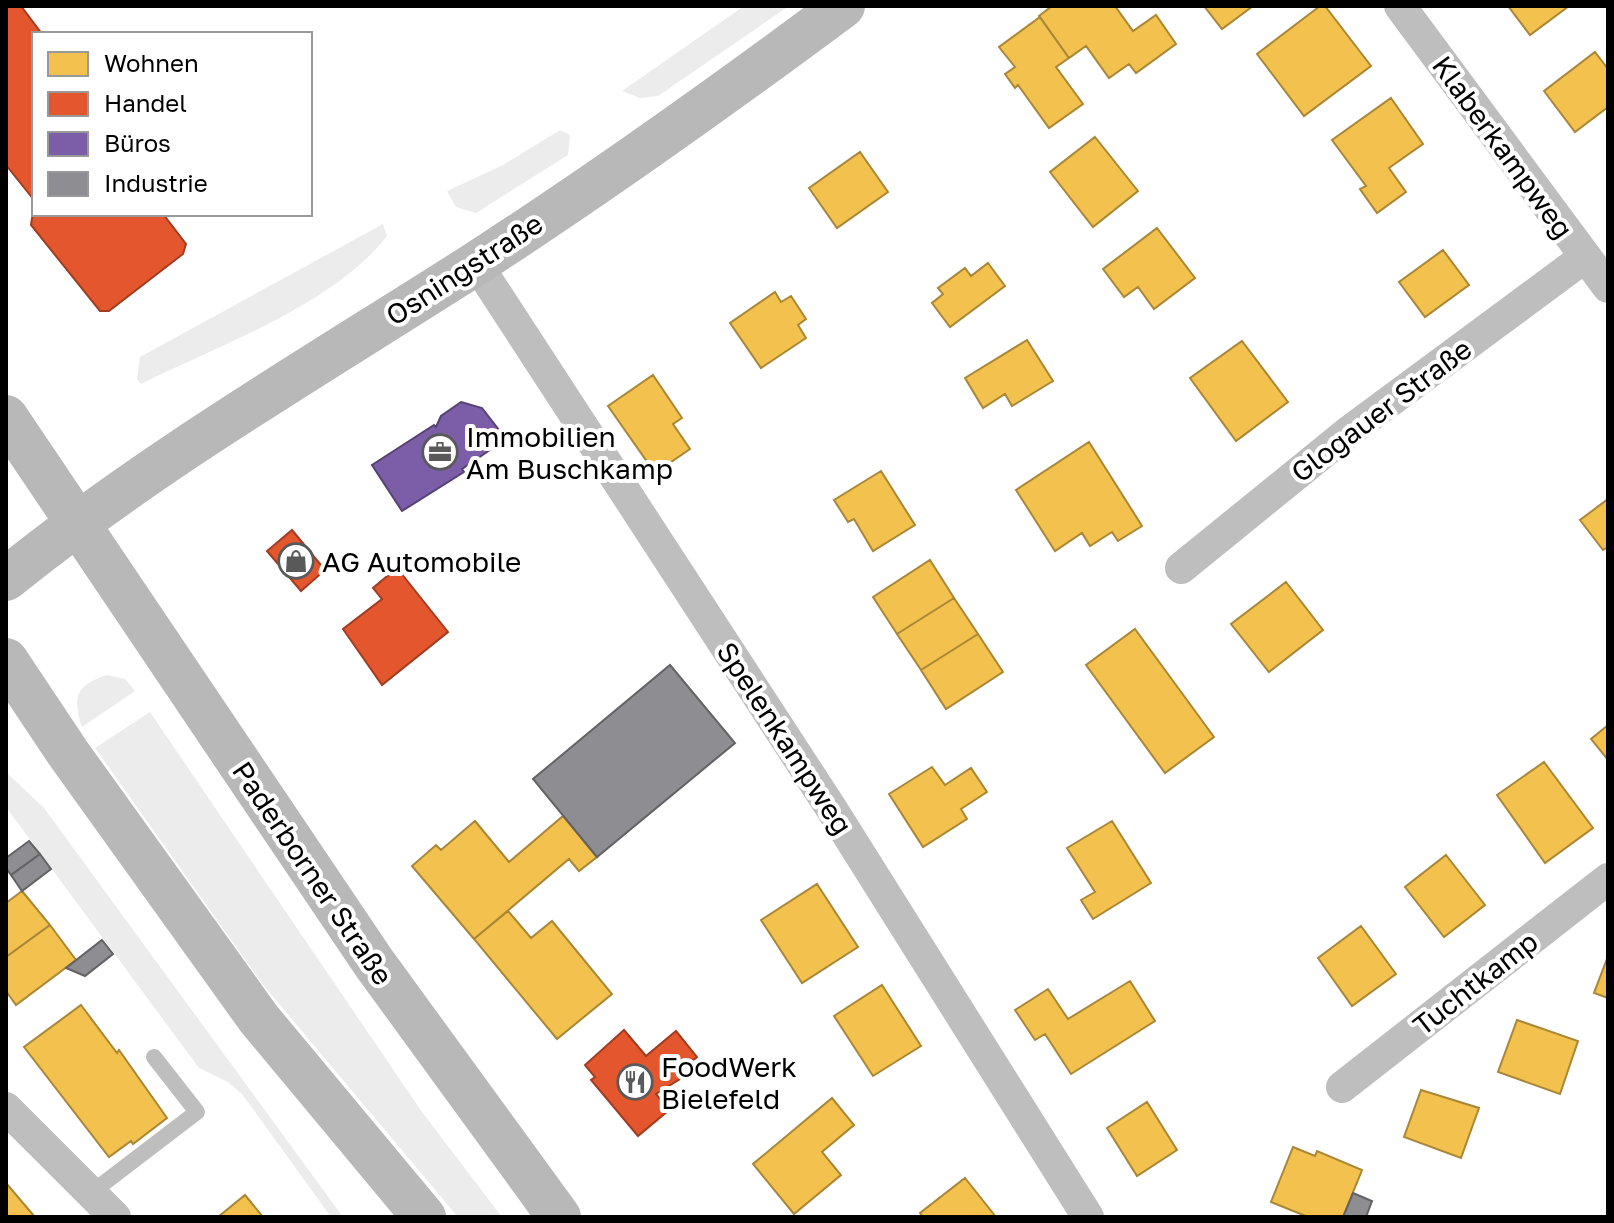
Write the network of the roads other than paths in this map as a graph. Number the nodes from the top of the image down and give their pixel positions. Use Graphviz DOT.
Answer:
graph roads {
  1 [pos="843,6"];
  2 [pos="1400,6"];
  3 [pos="1585,257"];
  4 [pos="476,263"];
  5 [pos="1608,287"];
  6 [pos="6,417"];
  7 [pos="77,522"];
  8 [pos="1181,568"];
  9 [pos="6,579"];
  10 [pos="6,660"];
  11 [pos="1608,879"];
  12 [pos="154,1057"];
  13 [pos="1342,1087"];
  14 [pos="6,1108"];
  15 [pos="91,1193"];
  16 [pos="115,1217"];
  17 [pos="424,1217"];
  18 [pos="559,1217"];
  19 [pos="1088,1217"];
  1 -- 4 [label="main road, Osningstraße"];
  2 -- 3 [label="street, Klaberkampweg"];
  3 -- 5 [label="street, Klaberkampweg"];
  3 -- 8 [label="street, Glogauer Straße"];
  4 -- 7 [label="main road, Osningstraße"];
  4 -- 19 [label="street, Spelenkampweg"];
  6 -- 7 [label="main road, Paderborner Straße"];
  7 -- 9 [label="main road, Osningstraße"];
  7 -- 18 [label="main road, Paderborner Straße"];
  10 -- 17 [label="main road"];
  11 -- 13 [label="street, Tuchtkamp"];
  12 -- 15 [label="lane"];
  14 -- 15 [label="street"];
  15 -- 16 [label="street"];
}
